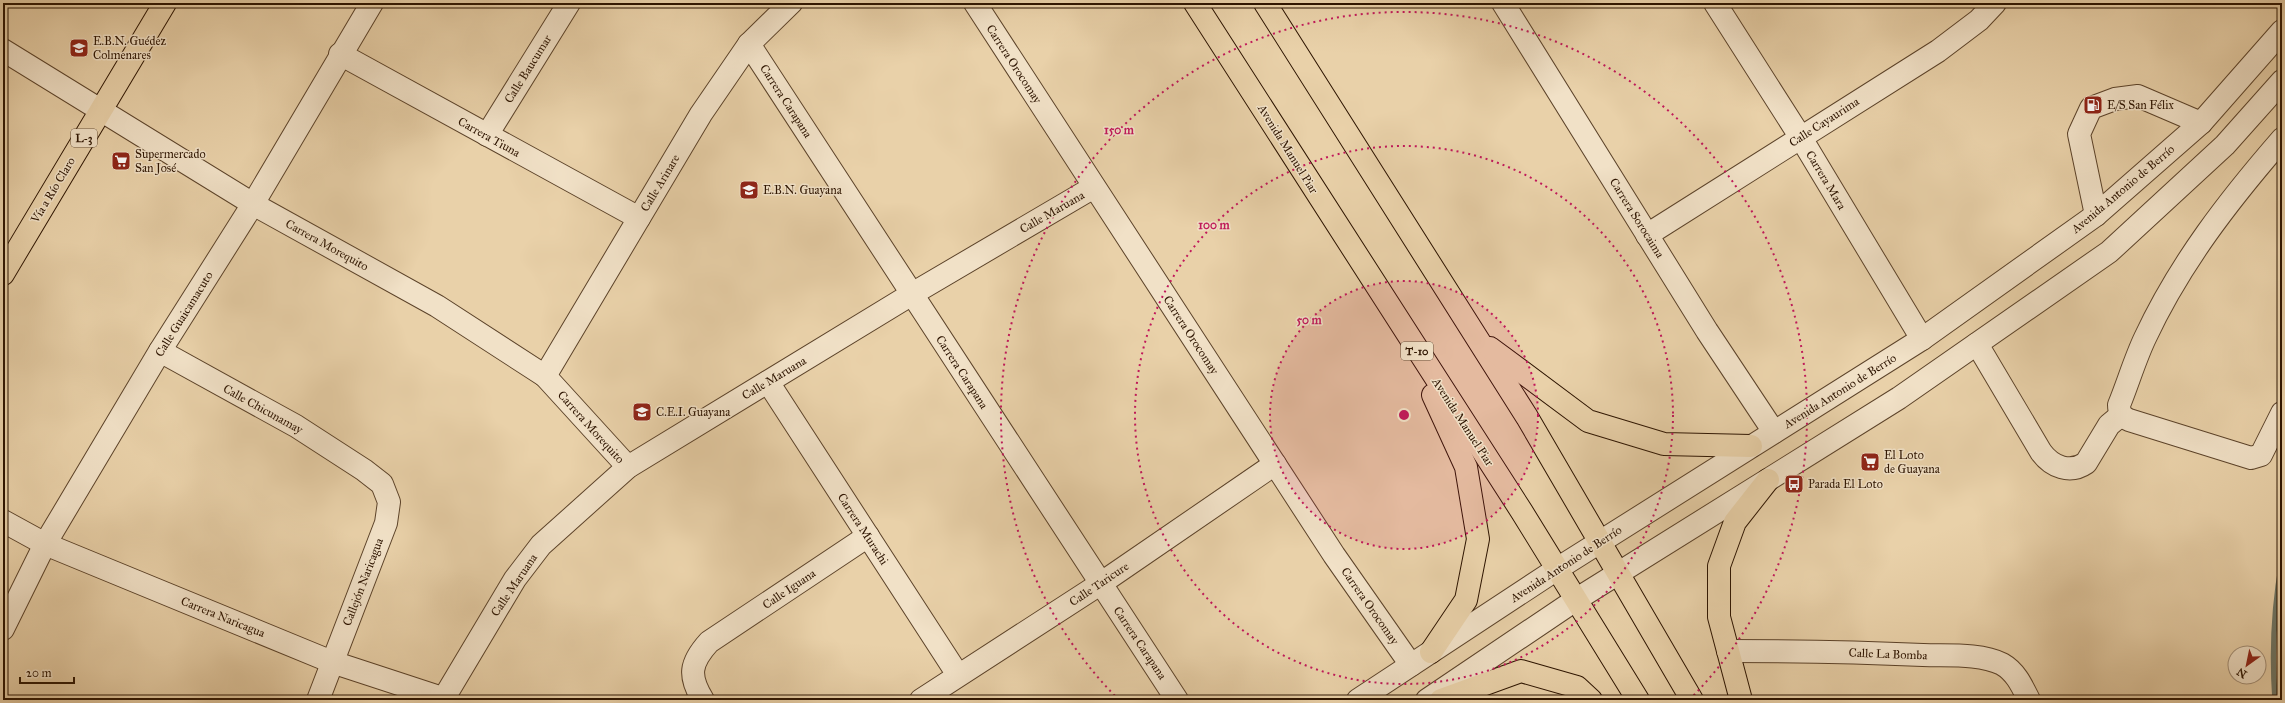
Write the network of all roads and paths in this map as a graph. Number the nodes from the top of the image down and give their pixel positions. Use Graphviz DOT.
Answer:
graph roads {
  1 [pos="165,3"];
  2 [pos="372,3"];
  3 [pos="569,3"];
  4 [pos="791,3"];
  5 [pos="975,3"];
  6 [pos="1195,3"];
  7 [pos="1265,3"];
  8 [pos="1503,3"];
  9 [pos="1715,3"];
  10 [pos="1995,3"];
  11 [pos="2282,31"];
  12 [pos="749,44"];
  13 [pos="3,50"];
  14 [pos="340,54"];
  15 [pos="2282,81"];
  16 [pos="100,111"];
  17 [pos="2201,123"];
  18 [pos="487,135"];
  19 [pos="1801,138"];
  20 [pos="2282,139"];
  21 [pos="1094,187"];
  22 [pos="253,204"];
  23 [pos="2096,215"];
  24 [pos="639,218"];
  25 [pos="1647,235"];
  26 [pos="3,274"];
  27 [pos="912,294"];
  28 [pos="1476,336"];
  29 [pos="1922,339"];
  30 [pos="1410,340"];
  31 [pos="1976,344"];
  32 [pos="160,351"];
  33 [pos="545,376"];
  34 [pos="768,382"];
  35 [pos="2282,413"];
  36 [pos="2121,415"];
  37 [pos="1774,432"];
  38 [pos="1751,446"];
  39 [pos="1275,464"];
  40 [pos="628,467"];
  41 [pos="364,470"];
  42 [pos="1768,480"];
  43 [pos="3,522"];
  44 [pos="868,536"];
  45 [pos="1600,542"];
  46 [pos="45,544"];
  47 [pos="1557,568"];
  48 [pos="1619,573"];
  49 [pos="1100,584"];
  50 [pos="1577,600"];
  51 [pos="3,629"];
  52 [pos="1728,651"];
  53 [pos="1431,652"];
  54 [pos="332,662"];
  55 [pos="1411,665"];
  56 [pos="958,676"];
  57 [pos="446,699"];
  58 [pos="318,700"];
  59 [pos="703,700"];
  60 [pos="920,700"];
  61 [pos="1178,700"];
  62 [pos="1358,700"];
  63 [pos="1426,700"];
  64 [pos="1440,700"];
  65 [pos="1591,700"];
  66 [pos="1638,700"];
  67 [pos="1692,700"];
  68 [pos="1741,700"];
  69 [pos="2029,700"];
  1 -- 16 [label="main road, Vía a Río Claro / L-3"];
  2 -- 14 [label="street, Calle Guaicamacuto"];
  3 -- 18 [label="street, Calle Baucumar"];
  4 -- 12 [label="street, Calle Arinare"];
  5 -- 21 [label="street, Carrera Orocomay"];
  6 -- 30 [label="main road, Avenida Manuel Piar / T-10"];
  7 -- 28 [label="main road"];
  8 -- 25 [label="street, Carrera Sorocaima"];
  9 -- 19 [label="street, Carrera Mara"];
  10 -- 19 [label="street, Calle Cayaurima"];
  11 -- 17 [label="street, Avenida Antonio de Berrío"];
  12 -- 24 [label="street, Calle Arinare"];
  12 -- 27 [label="street, Carrera Carapana"];
  13 -- 16 [label="street, Carrera Morequito"];
  14 -- 18 [label="street, Carrera Tiuna"];
  14 -- 22 [label="street, Calle Guaicamacuto"];
  15 -- 31 [label="street"];
  16 -- 22 [label="street, Carrera Morequito"];
  16 -- 26 [label="main road, Vía a Río Claro / L-3"];
  17 -- 23 [label="street, Avenida Antonio de Berrío"];
  17 -- 23 [label="street"];
  18 -- 24 [label="street, Carrera Tiuna"];
  19 -- 25 [label="street, Calle Cayaurima"];
  19 -- 29 [label="street, Carrera Mara"];
  20 -- 36 [label="street"];
  21 -- 27 [label="street, Calle Maruana"];
  21 -- 39 [label="street, Carrera Orocomay"];
  22 -- 32 [label="street, Calle Guaicamacuto"];
  22 -- 33 [label="street, Carrera Morequito"];
  23 -- 29 [label="street, Avenida Antonio de Berrío"];
  24 -- 33 [label="street, Calle Arinare"];
  25 -- 37 [label="street, Carrera Sorocaima"];
  27 -- 34 [label="street, Calle Maruana"];
  27 -- 49 [label="street, Carrera Carapana"];
  28 -- 38 [label="main road"];
  28 -- 45 [label="main road"];
  29 -- 37 [label="street, Avenida Antonio de Berrío"];
  30 -- 47 [label="main road, Avenida Manuel Piar / T-10"];
  30 -- 53 [label="main road"];
  31 -- 36 [label="street"];
  31 -- 42 [label="street"];
  32 -- 41 [label="street, Calle Chicunamay"];
  32 -- 46 [label="street, Calle Guaicamacuto"];
  33 -- 40 [label="street, Carrera Morequito"];
  34 -- 40 [label="street, Calle Maruana"];
  34 -- 44 [label="street, Carrera Murachi"];
  35 -- 36 [label="street"];
  37 -- 38 [label="street, Avenida Antonio de Berrío"];
  38 -- 45 [label="street, Avenida Antonio de Berrío"];
  39 -- 49 [label="street, Calle Taricure"];
  39 -- 55 [label="street, Carrera Orocomay"];
  40 -- 57 [label="street, Calle Maruana"];
  41 -- 54 [label="street, Callejón Naricagua"];
  42 -- 48 [label="street"];
  42 -- 52 [label="main road"];
  43 -- 46 [label="street, Carrera Naricagua"];
  44 -- 56 [label="street, Carrera Murachi"];
  44 -- 59 [label="street, Calle Iguana"];
  45 -- 47 [label="street, Avenida Antonio de Berrío"];
  45 -- 48 [label="main road"];
  46 -- 51 [label="street, Calle Guaicamacuto"];
  46 -- 54 [label="street, Carrera Naricagua"];
  47 -- 50 [label="main road, Avenida Manuel Piar / T-10"];
  47 -- 53 [label="street, Avenida Antonio de Berrío"];
  48 -- 50 [label="street"];
  48 -- 67 [label="main road"];
  49 -- 56 [label="street, Calle Taricure"];
  49 -- 61 [label="street, Carrera Carapana"];
  50 -- 63 [label="street"];
  50 -- 66 [label="main road, Avenida Manuel Piar / T-10"];
  52 -- 68 [label="main road"];
  52 -- 69 [label="street, Calle La Bomba"];
  53 -- 55 [label="street, Avenida Antonio de Berrío"];
  54 -- 57 [label="street, Carrera Naricagua"];
  54 -- 58 [label="street, Callejón Naricagua"];
  55 -- 62 [label="street, Avenida Antonio de Berrío"];
  56 -- 60 [label="street, Calle Taricure"];
  64 -- 65 [label="main road"];
}
